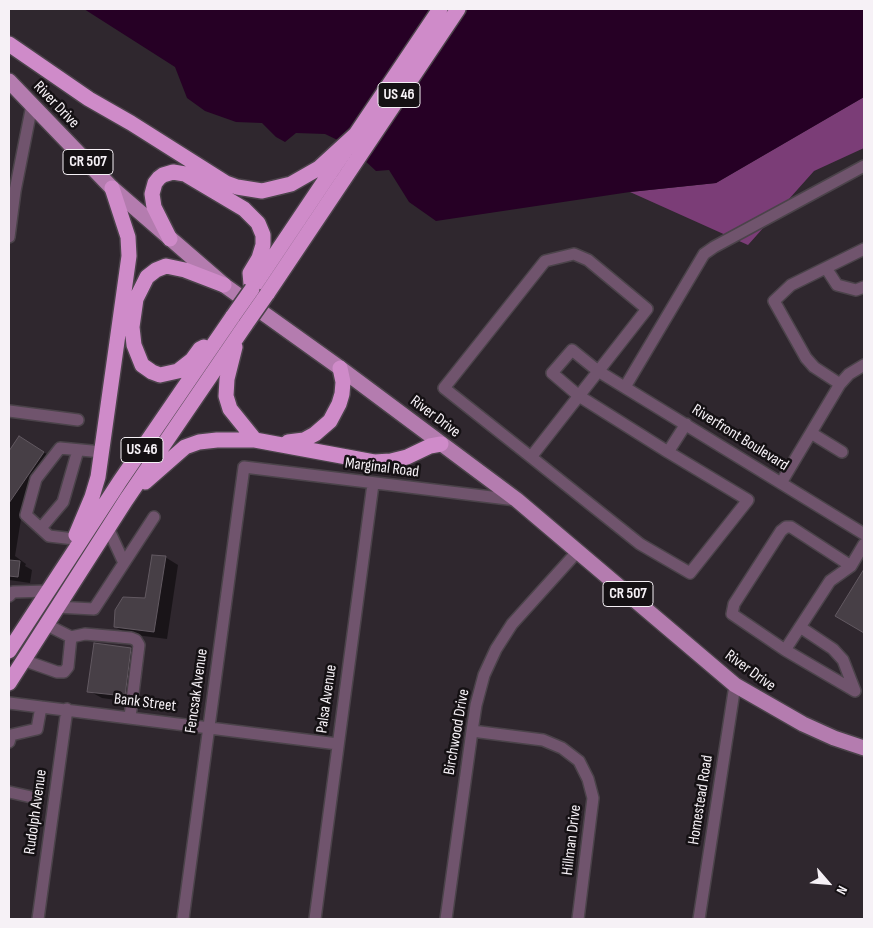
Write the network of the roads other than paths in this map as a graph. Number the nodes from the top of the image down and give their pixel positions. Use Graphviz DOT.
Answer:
graph roads {
  1 [pos="440,9"];
  2 [pos="458,9"];
  3 [pos="9,44"];
  4 [pos="9,81"];
  5 [pos="32,105"];
  6 [pos="864,166"];
  7 [pos="330,174"];
  8 [pos="112,188"];
  9 [pos="12,190"];
  10 [pos="9,237"];
  11 [pos="170,239"];
  12 [pos="864,249"];
  13 [pos="826,268"];
  14 [pos="224,285"];
  15 [pos="864,287"];
  16 [pos="252,289"];
  17 [pos="240,320"];
  18 [pos="238,337"];
  19 [pos="218,339"];
  20 [pos="864,365"];
  21 [pos="340,368"];
  22 [pos="598,370"];
  23 [pos="840,384"];
  24 [pos="625,387"];
  25 [pos="578,396"];
  26 [pos="9,412"];
  27 [pos="78,420"];
  28 [pos="686,424"];
  29 [pos="811,433"];
  30 [pos="255,440"];
  31 [pos="279,444"];
  32 [pos="441,444"];
  33 [pos="78,450"];
  34 [pos="102,452"];
  35 [pos="668,452"];
  36 [pos="842,452"];
  37 [pos="530,457"];
  38 [pos="244,467"];
  39 [pos="782,482"];
  40 [pos="373,484"];
  41 [pos="126,500"];
  42 [pos="517,500"];
  43 [pos="154,516"];
  44 [pos="41,528"];
  45 [pos="108,528"];
  46 [pos="864,534"];
  47 [pos="74,539"];
  48 [pos="864,544"];
  49 [pos="577,552"];
  50 [pos="67,562"];
  51 [pos="124,563"];
  52 [pos="851,566"];
  53 [pos="48,591"];
  54 [pos="9,596"];
  55 [pos="56,607"];
  56 [pos="45,624"];
  57 [pos="800,627"];
  58 [pos="71,637"];
  59 [pos="785,650"];
  60 [pos="9,651"];
  61 [pos="23,660"];
  62 [pos="9,683"];
  63 [pos="736,685"];
  64 [pos="860,694"];
  65 [pos="9,703"];
  66 [pos="41,707"];
  67 [pos="67,710"];
  68 [pos="130,717"];
  69 [pos="209,727"];
  70 [pos="472,731"];
  71 [pos="10,737"];
  72 [pos="338,744"];
  73 [pos="864,748"];
  74 [pos="10,794"];
  75 [pos="36,798"];
  76 [pos="38,919"];
  77 [pos="183,919"];
  78 [pos="315,919"];
  79 [pos="446,919"];
  80 [pos="578,919"];
  81 [pos="699,919"];
  1 -- 7 [label="highway, US 46"];
  2 -- 7 [label="highway, US 46"];
  3 -- 7 [label="highway"];
  4 -- 5 [label="main road, River Drive / CR 507"];
  5 -- 8 [label="main road, River Drive / CR 507"];
  5 -- 9 [label="street"];
  6 -- 24 [label="street"];
  7 -- 16 [label="highway, US 46"];
  7 -- 17 [label="highway, US 46, bridge"];
  8 -- 11 [label="main road, River Drive / CR 507"];
  8 -- 34 [label="highway"];
  9 -- 10 [label="street"];
  11 -- 14 [label="main road, River Drive / CR 507"];
  11 -- 16 [label="highway"];
  12 -- 13 [label="street"];
  13 -- 15 [label="street"];
  13 -- 23 [label="street"];
  14 -- 19 [label="highway"];
  14 -- 21 [label="main road, River Drive / CR 507"];
  16 -- 17 [label="highway, US 46, bridge"];
  17 -- 18 [label="highway, US 46"];
  17 -- 19 [label="highway, US 46"];
  18 -- 30 [label="highway"];
  18 -- 41 [label="highway, US 46"];
  19 -- 50 [label="highway, US 46"];
  20 -- 23 [label="street"];
  21 -- 31 [label="highway"];
  21 -- 32 [label="main road, River Drive / CR 507"];
  22 -- 24 [label="street, Riverfront Boulevard"];
  22 -- 25 [label="street"];
  22 -- 25 [label="street, Riverfront Boulevard"];
  22 -- 37 [label="street"];
  23 -- 29 [label="street"];
  24 -- 28 [label="street, Riverfront Boulevard"];
  25 -- 35 [label="street"];
  25 -- 37 [label="street"];
  26 -- 27 [label="street"];
  28 -- 35 [label="street"];
  28 -- 39 [label="street, Riverfront Boulevard"];
  29 -- 36 [label="street"];
  29 -- 39 [label="street"];
  30 -- 31 [label="highway"];
  30 -- 41 [label="highway"];
  31 -- 32 [label="highway"];
  32 -- 42 [label="main road, River Drive / CR 507"];
  33 -- 34 [label="street"];
  33 -- 44 [label="street"];
  33 -- 44 [label="street"];
  34 -- 47 [label="highway"];
  35 -- 37 [label="street"];
  38 -- 40 [label="street, Marginal Road"];
  38 -- 69 [label="street, Fencsak Avenue"];
  39 -- 46 [label="street, Riverfront Boulevard"];
  40 -- 42 [label="street, Marginal Road"];
  40 -- 72 [label="street, Palsa Avenue"];
  41 -- 45 [label="highway, US 46"];
  42 -- 49 [label="main road, River Drive / CR 507"];
  43 -- 51 [label="street"];
  44 -- 47 [label="street"];
  45 -- 51 [label="street"];
  45 -- 55 [label="highway, US 46"];
  47 -- 50 [label="highway"];
  48 -- 52 [label="street"];
  49 -- 63 [label="main road, River Drive / CR 507"];
  49 -- 70 [label="street, Birchwood Drive"];
  50 -- 53 [label="highway, US 46"];
  51 -- 55 [label="street"];
  52 -- 57 [label="street"];
  52 -- 59 [label="street"];
  53 -- 54 [label="street"];
  53 -- 60 [label="highway, US 46"];
  55 -- 56 [label="highway, US 46"];
  56 -- 58 [label="street"];
  56 -- 61 [label="highway, US 46"];
  57 -- 59 [label="street"];
  57 -- 64 [label="street"];
  58 -- 61 [label="street"];
  58 -- 68 [label="street"];
  59 -- 64 [label="street"];
  61 -- 62 [label="highway, US 46"];
  63 -- 73 [label="main road, River Drive / CR 507"];
  63 -- 81 [label="street, Homestead Road"];
  65 -- 66 [label="street, Bank Street"];
  66 -- 67 [label="street, Bank Street"];
  66 -- 71 [label="street"];
  67 -- 68 [label="street, Bank Street"];
  67 -- 76 [label="street, Rudolph Avenue"];
  68 -- 69 [label="street, Bank Street"];
  69 -- 72 [label="street, Bank Street"];
  69 -- 77 [label="street, Fencsak Avenue"];
  70 -- 79 [label="street, Birchwood Drive"];
  70 -- 80 [label="street, Hillman Drive"];
  72 -- 78 [label="street, Palsa Avenue"];
  74 -- 75 [label="street"];
}
